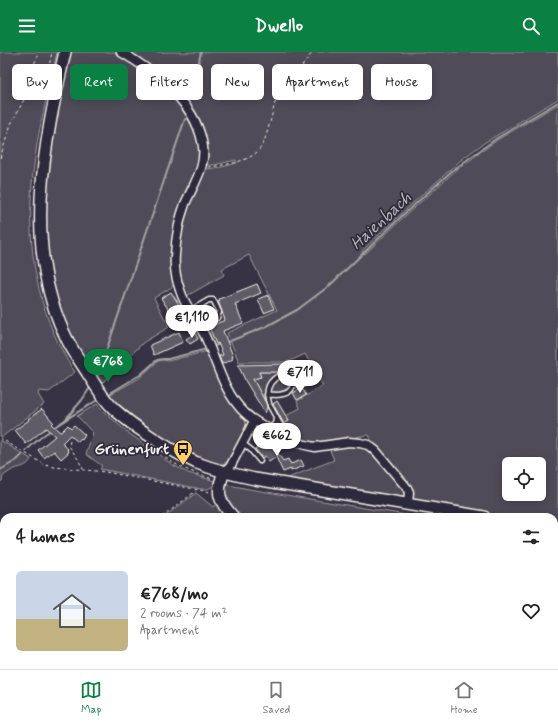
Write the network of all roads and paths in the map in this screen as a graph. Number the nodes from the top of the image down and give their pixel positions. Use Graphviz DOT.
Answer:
graph roads {
  1 [pos="40,52"];
  2 [pos="65,52"];
  3 [pos="121,52"];
  4 [pos="313,52"];
  5 [pos="0,158"];
  6 [pos="202,167"];
  7 [pos="190,310"];
  8 [pos="199,325"];
  9 [pos="267,395"];
  10 [pos="276,417"];
  11 [pos="254,421"];
  12 [pos="264,427"];
  13 [pos="0,438"];
  14 [pos="288,439"];
  15 [pos="70,441"];
  16 [pos="242,443"];
  17 [pos="260,461"];
  18 [pos="183,466"];
  19 [pos="182,468"];
  20 [pos="83,470"];
  21 [pos="224,472"];
  22 [pos="197,490"];
  23 [pos="219,494"];
  24 [pos="408,504"];
  25 [pos="167,513"];
  26 [pos="230,513"];
  27 [pos="461,513"];
  1 -- 5 [label="path"];
  2 -- 21 [label="street"];
  3 -- 6 [label="street"];
  4 -- 6 [label="path"];
  6 -- 7 [label="street"];
  7 -- 8 [label="street"];
  7 -- 8 [label="lane"];
  8 -- 11 [label="street"];
  9 -- 9 [label="lane"];
  9 -- 10 [label="lane"];
  10 -- 12 [label="lane"];
  10 -- 14 [label="lane"];
  11 -- 12 [label="street"];
  11 -- 16 [label="street"];
  12 -- 14 [label="street"];
  13 -- 20 [label="path"];
  14 -- 24 [label="street"];
  15 -- 20 [label="path"];
  16 -- 17 [label="lane"];
  16 -- 21 [label="street"];
  18 -- 19 [label="path"];
  20 -- 22 [label="path"];
  21 -- 23 [label="street"];
  21 -- 24 [label="street"];
  22 -- 23 [label="path"];
  22 -- 25 [label="path"];
  23 -- 26 [label="street"];
  24 -- 27 [label="street"];
}
